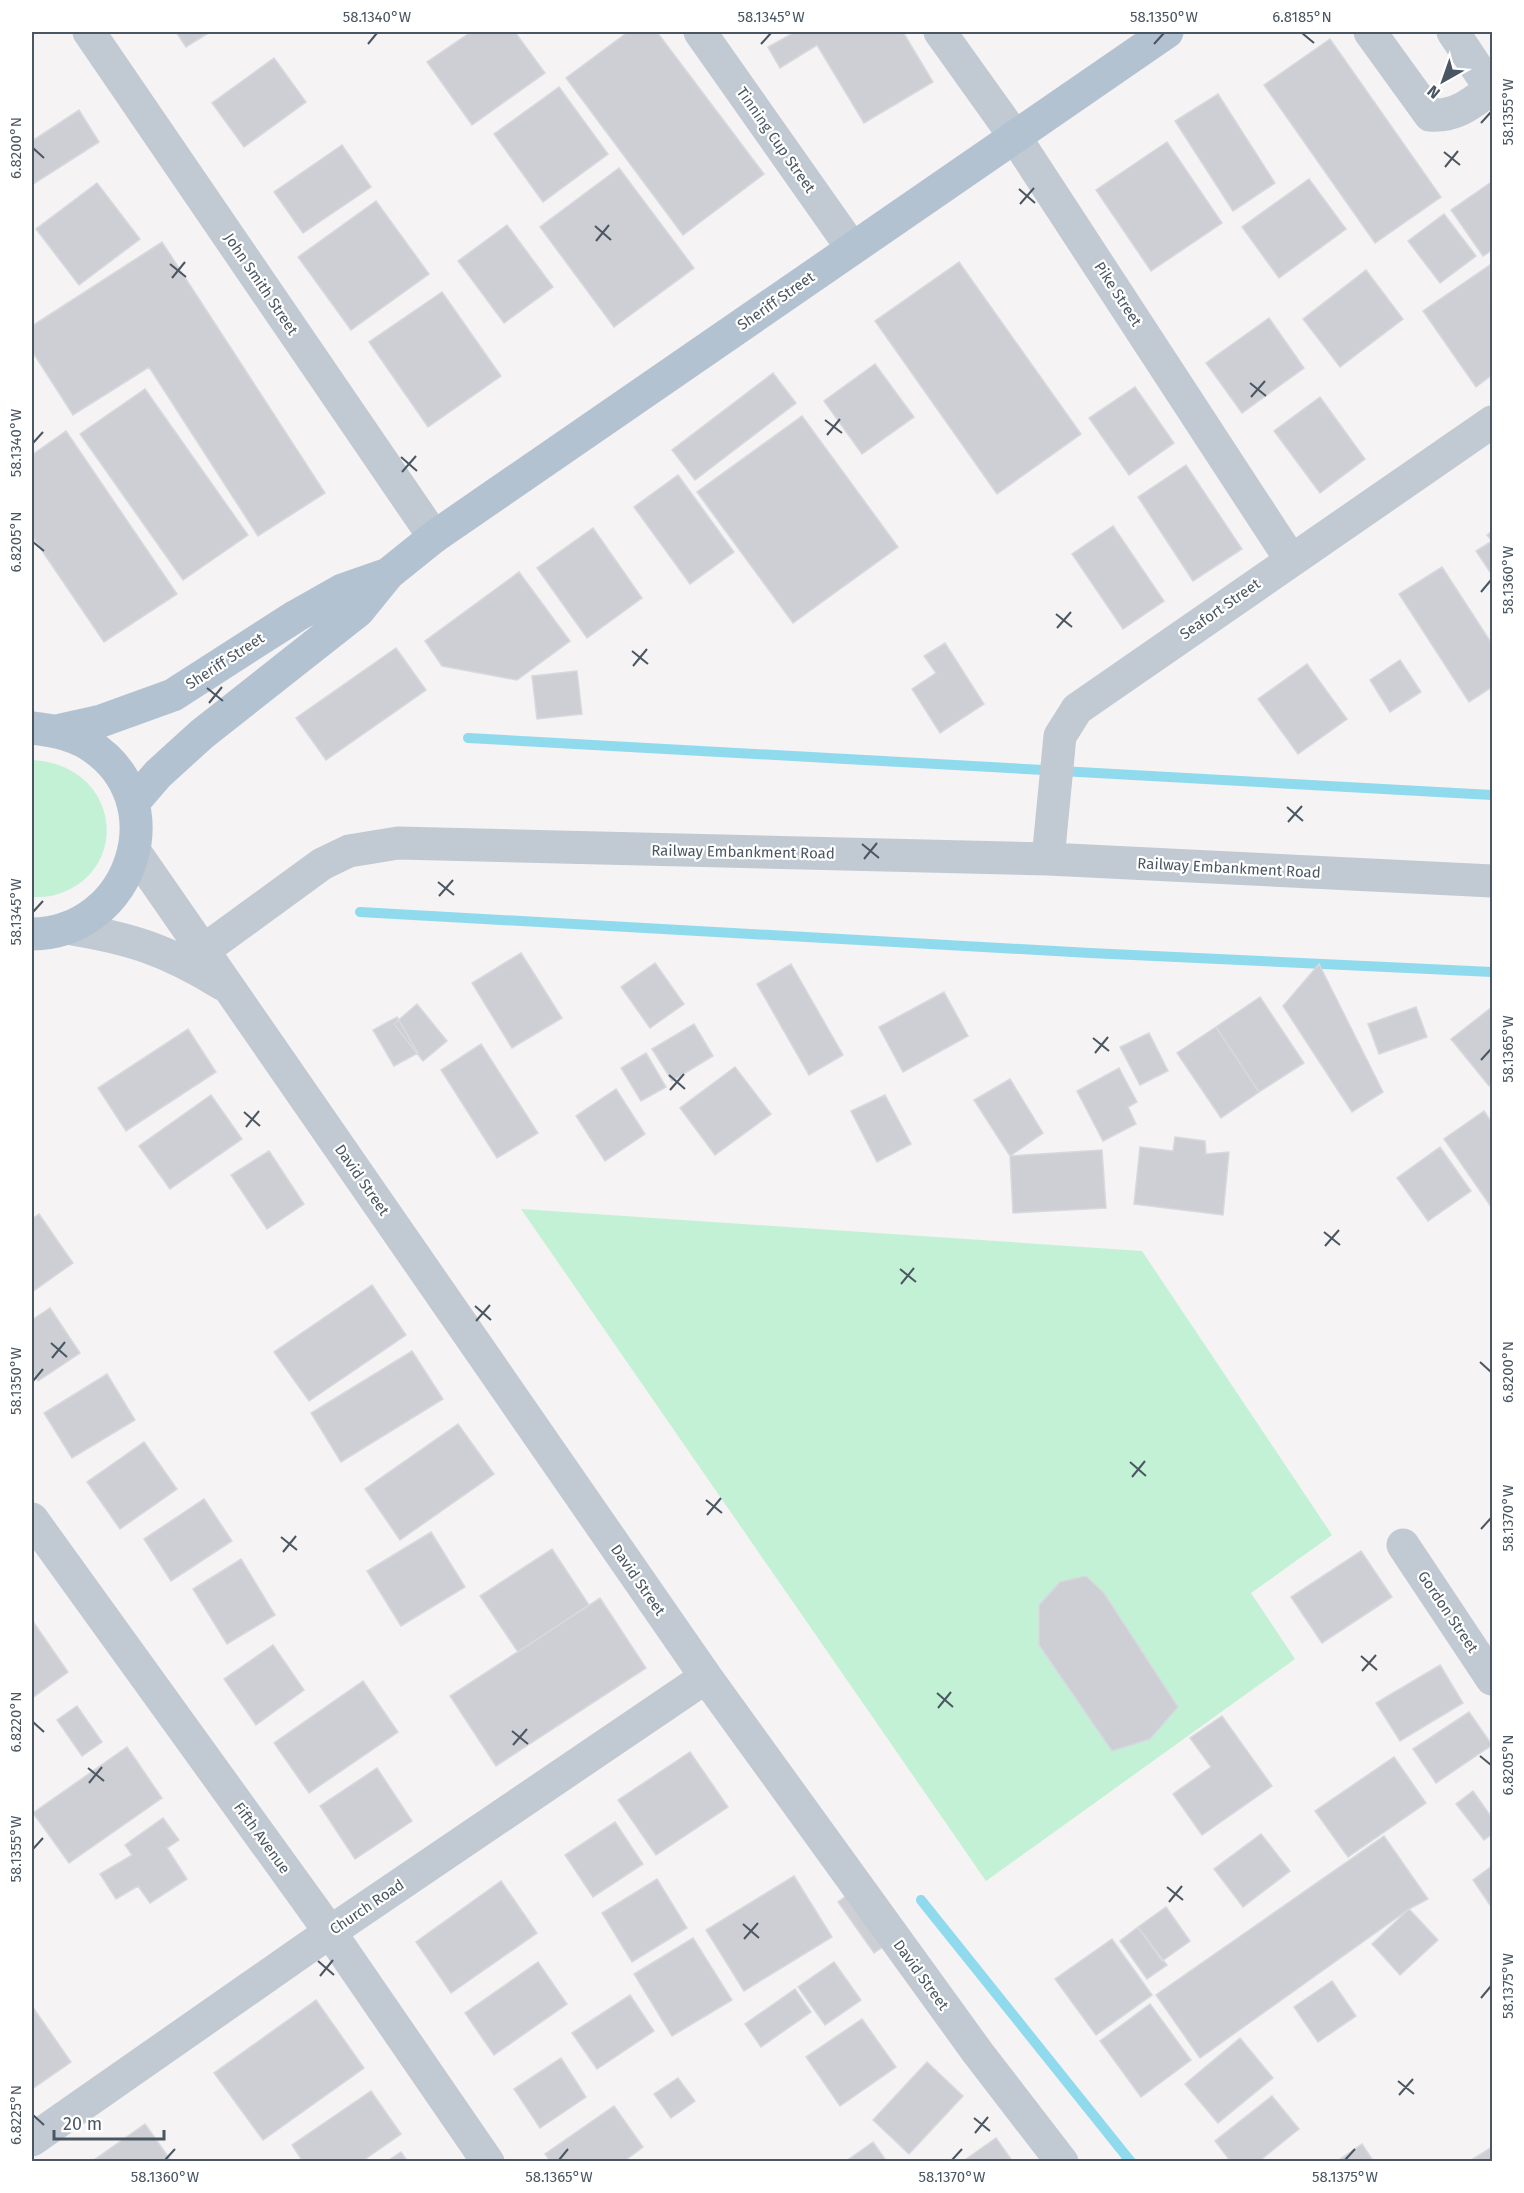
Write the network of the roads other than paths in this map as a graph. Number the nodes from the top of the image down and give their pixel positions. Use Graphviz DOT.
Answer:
graph roads {
  1 [pos="89,32"];
  2 [pos="700,32"];
  3 [pos="940,32"];
  4 [pos="1167,32"];
  5 [pos="1370,32"];
  6 [pos="1453,32"];
  7 [pos="1492,88"];
  8 [pos="1015,137"];
  9 [pos="852,248"];
  10 [pos="1492,422"];
  11 [pos="434,537"];
  12 [pos="1291,560"];
  13 [pos="388,574"];
  14 [pos="44,729"];
  15 [pos="133,802"];
  16 [pos="135,852"];
  17 [pos="1048,859"];
  18 [pos="1492,881"];
  19 [pos="66,928"];
  20 [pos="32,934"];
  21 [pos="204,950"];
  22 [pos="229,988"];
  23 [pos="32,1519"];
  24 [pos="1403,1545"];
  25 [pos="706,1677"];
  26 [pos="1492,1679"];
  27 [pos="330,1932"];
  28 [pos="32,2140"];
  29 [pos="488,2162"];
  30 [pos="1062,2162"];
  1 -- 11 [label="street, John Smith Street"];
  2 -- 9 [label="street, Tinning Cup Street"];
  3 -- 8 [label="street, Pike Street"];
  4 -- 8 [label="main road, Sheriff Street"];
  5 -- 7 [label="street"];
  6 -- 7 [label="street"];
  8 -- 9 [label="main road, Sheriff Street"];
  8 -- 12 [label="street, Pike Street"];
  9 -- 11 [label="main road, Sheriff Street"];
  10 -- 12 [label="street, Seafort Street"];
  11 -- 13 [label="main road, Sheriff Street"];
  12 -- 17 [label="street, Seafort Street"];
  13 -- 14 [label="main road, Sheriff Street"];
  13 -- 15 [label="main road, Sheriff Street"];
  14 -- 15 [label="main road"];
  15 -- 16 [label="main road"];
  16 -- 19 [label="main road"];
  16 -- 21 [label="street, David Street"];
  17 -- 18 [label="street, Railway Embankment Road"];
  17 -- 21 [label="street, Railway Embankment Road"];
  19 -- 20 [label="main road"];
  19 -- 22 [label="street, David Street"];
  21 -- 22 [label="street, David Street"];
  22 -- 25 [label="street, David Street"];
  23 -- 27 [label="street, Fifth Avenue"];
  24 -- 26 [label="street, Gordon Street"];
  25 -- 27 [label="street, Church Road"];
  25 -- 30 [label="street, David Street"];
  27 -- 28 [label="street, Church Road"];
  27 -- 29 [label="street, Fifth Avenue"];
}
